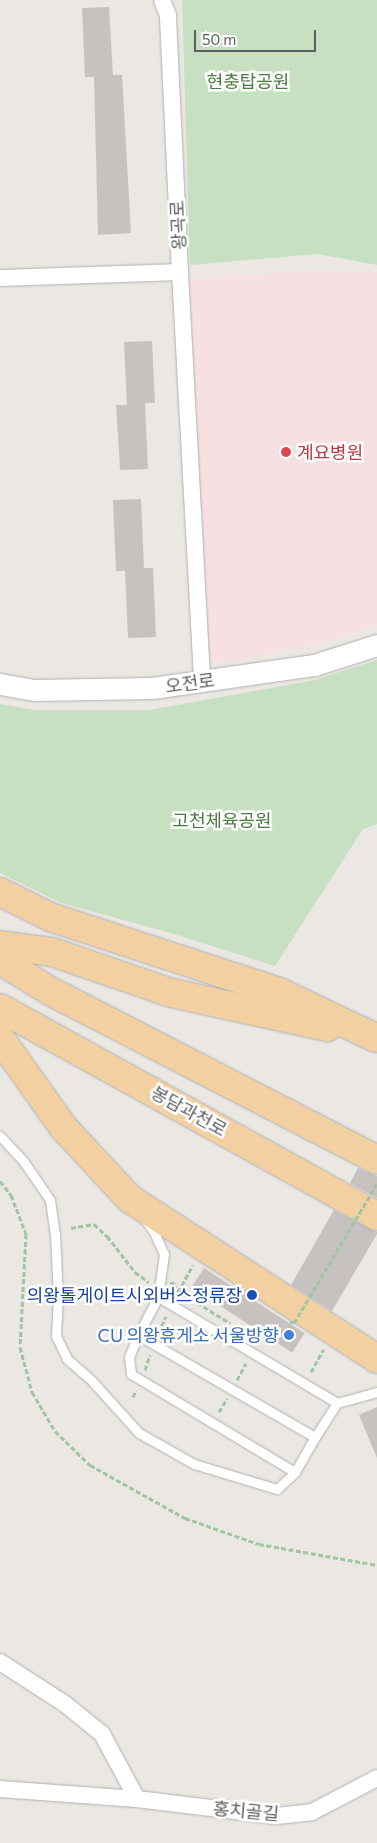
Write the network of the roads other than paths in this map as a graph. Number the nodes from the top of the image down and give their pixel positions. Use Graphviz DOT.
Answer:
graph roads {
  1 [pos="162,0"];
  2 [pos="180,272"];
  3 [pos="0,278"];
  4 [pos="377,645"];
  5 [pos="202,681"];
  6 [pos="0,684"];
  7 [pos="0,892"];
  8 [pos="0,945"];
  9 [pos="0,960"];
  10 [pos="0,1008"];
  11 [pos="0,1038"];
  12 [pos="377,1038"];
  13 [pos="0,1136"];
  14 [pos="377,1160"];
  15 [pos="130,1199"];
  16 [pos="377,1216"];
  17 [pos="158,1297"];
  18 [pos="138,1335"];
  19 [pos="377,1359"];
  20 [pos="377,1392"];
  21 [pos="337,1403"];
  22 [pos="315,1437"];
  23 [pos="295,1472"];
  24 [pos="0,1662"];
  25 [pos="377,1778"];
  26 [pos="0,1789"];
  27 [pos="137,1799"];
  1 -- 2 [label="street, 왕곡로"];
  2 -- 3 [label="street, 왕곡로"];
  2 -- 5 [label="street"];
  4 -- 5 [label="street, 오전로"];
  5 -- 6 [label="street, 오전로"];
  7 -- 12 [label="highway"];
  8 -- 12 [label="highway"];
  9 -- 14 [label="highway"];
  10 -- 16 [label="highway, 봉담과천로"];
  11 -- 15 [label="highway"];
  13 -- 23 [label="lane"];
  15 -- 17 [label="lane"];
  15 -- 19 [label="highway"];
  17 -- 18 [label="lane"];
  17 -- 21 [label="lane"];
  18 -- 22 [label="lane"];
  18 -- 23 [label="lane"];
  20 -- 21 [label="lane"];
  21 -- 22 [label="lane"];
  22 -- 23 [label="lane"];
  24 -- 27 [label="street"];
  25 -- 27 [label="street, 홍치골길"];
  26 -- 27 [label="street, 홍치골길"];
}
